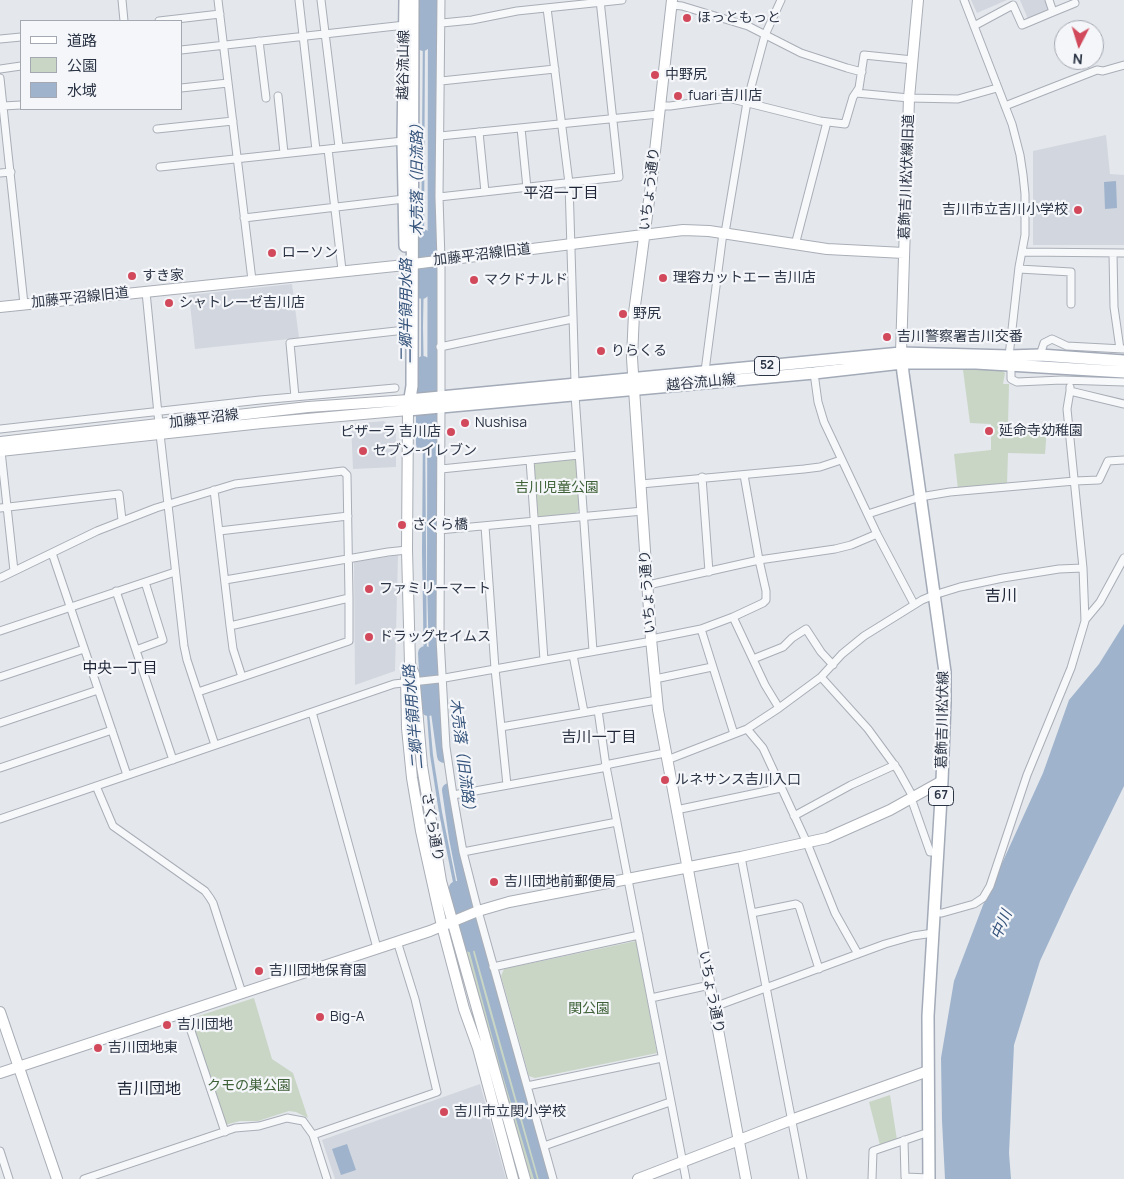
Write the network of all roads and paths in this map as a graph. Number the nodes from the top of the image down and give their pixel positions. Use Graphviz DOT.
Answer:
graph roads {
  1 [pos="122,0"];
  2 [pos="218,0"];
  3 [pos="299,0"];
  4 [pos="321,0"];
  5 [pos="405,0"];
  6 [pos="413,0"];
  7 [pos="442,0"];
  8 [pos="622,0"];
  9 [pos="781,0"];
  10 [pos="918,0"];
  11 [pos="964,0"];
  12 [pos="1049,0"];
  13 [pos="600,1"];
  14 [pos="672,3"];
  15 [pos="1075,3"];
  16 [pos="547,8"];
  17 [pos="1053,12"];
  18 [pos="220,14"];
  19 [pos="124,20"];
  20 [pos="168,20"];
  21 [pos="442,23"];
  22 [pos="405,25"];
  23 [pos="974,26"];
  24 [pos="325,33"];
  25 [pos="765,35"];
  26 [pos="303,36"];
  27 [pos="20,37"];
  28 [pos="0,39"];
  29 [pos="259,41"];
  30 [pos="223,45"];
  31 [pos="182,50"];
  32 [pos="913,60"];
  33 [pos="1124,64"];
  34 [pos="20,66"];
  35 [pos="0,68"];
  36 [pos="555,69"];
  37 [pos="862,72"];
  38 [pos="0,78"];
  39 [pos="441,81"];
  40 [pos="228,83"];
  41 [pos="182,88"];
  42 [pos="997,88"];
  43 [pos="856,93"];
  44 [pos="278,96"];
  45 [pos="266,98"];
  46 [pos="909,98"];
  47 [pos="747,102"];
  48 [pos="20,104"];
  49 [pos="3,106"];
  50 [pos="1005,106"];
  51 [pos="659,110"];
  52 [pos="613,118"];
  53 [pos="232,121"];
  54 [pos="827,122"];
  55 [pos="562,123"];
  56 [pos="3,128"];
  57 [pos="521,128"];
  58 [pos="157,129"];
  59 [pos="480,132"];
  60 [pos="440,136"];
  61 [pos="403,141"];
  62 [pos="339,148"];
  63 [pos="328,149"];
  64 [pos="316,150"];
  65 [pos="284,153"];
  66 [pos="237,158"];
  67 [pos="160,167"];
  68 [pos="11,172"];
  69 [pos="0,173"];
  70 [pos="569,183"];
  71 [pos="527,188"];
  72 [pos="486,192"];
  73 [pos="439,197"];
  74 [pos="404,199"];
  75 [pos="335,208"];
  76 [pos="244,218"];
  77 [pos="724,233"];
  78 [pos="644,234"];
  79 [pos="570,243"];
  80 [pos="795,245"];
  81 [pos="1022,252"];
  82 [pos="904,253"];
  83 [pos="1124,253"];
  84 [pos="1113,254"];
  85 [pos="440,260"];
  86 [pos="412,264"];
  87 [pos="1019,269"];
  88 [pos="342,270"];
  89 [pos="252,280"];
  90 [pos="146,292"];
  91 [pos="24,304"];
  92 [pos="1071,304"];
  93 [pos="0,307"];
  94 [pos="572,319"];
  95 [pos="405,330"];
  96 [pos="440,348"];
  97 [pos="1122,349"];
  98 [pos="1040,355"];
  99 [pos="902,358"];
  100 [pos="1010,360"];
  101 [pos="1124,361"];
  102 [pos="705,372"];
  103 [pos="1124,372"];
  104 [pos="814,373"];
  105 [pos="1071,380"];
  106 [pos="1124,382"];
  107 [pos="633,383"];
  108 [pos="395,388"];
  109 [pos="575,389"];
  110 [pos="1070,391"];
  111 [pos="295,397"];
  112 [pos="259,400"];
  113 [pos="439,400"];
  114 [pos="412,403"];
  115 [pos="1124,404"];
  116 [pos="158,412"];
  117 [pos="260,413"];
  118 [pos="0,429"];
  119 [pos="160,429"];
  120 [pos="0,448"];
  121 [pos="579,455"];
  122 [pos="530,460"];
  123 [pos="842,460"];
  124 [pos="1124,460"];
  125 [pos="441,469"];
  126 [pos="744,475"];
  127 [pos="702,477"];
  128 [pos="1074,481"];
  129 [pos="641,484"];
  130 [pos="214,490"];
  131 [pos="920,497"];
  132 [pos="168,505"];
  133 [pos="4,508"];
  134 [pos="643,511"];
  135 [pos="868,514"];
  136 [pos="348,516"];
  137 [pos="584,517"];
  138 [pos="122,520"];
  139 [pos="535,521"];
  140 [pos="486,526"];
  141 [pos="439,530"];
  142 [pos="219,531"];
  143 [pos="877,534"];
  144 [pos="407,550"];
  145 [pos="52,553"];
  146 [pos="1124,558"];
  147 [pos="349,559"];
  148 [pos="759,560"];
  149 [pos="1083,568"];
  150 [pos="14,572"];
  151 [pos="175,572"];
  152 [pos="709,572"];
  153 [pos="0,578"];
  154 [pos="225,580"];
  155 [pos="144,582"];
  156 [pos="648,585"];
  157 [pos="116,591"];
  158 [pos="934,594"];
  159 [pos="349,598"];
  160 [pos="914,604"];
  161 [pos="70,607"];
  162 [pos="733,617"];
  163 [pos="1085,621"];
  164 [pos="230,626"];
  165 [pos="701,629"];
  166 [pos="0,631"];
  167 [pos="652,640"];
  168 [pos="84,649"];
  169 [pos="136,650"];
  170 [pos="593,651"];
  171 [pos="573,655"];
  172 [pos="753,659"];
  173 [pos="544,660"];
  174 [pos="833,665"];
  175 [pos="712,667"];
  176 [pos="495,669"];
  177 [pos="0,677"];
  178 [pos="242,677"];
  179 [pos="821,677"];
  180 [pos="440,679"];
  181 [pos="655,679"];
  182 [pos="414,682"];
  183 [pos="98,690"];
  184 [pos="198,692"];
  185 [pos="657,700"];
  186 [pos="779,708"];
  187 [pos="598,710"];
  188 [pos="312,712"];
  189 [pos="584,712"];
  190 [pos="0,723"];
  191 [pos="501,727"];
  192 [pos="747,729"];
  193 [pos="112,730"];
  194 [pos="734,734"];
  195 [pos="215,744"];
  196 [pos="666,756"];
  197 [pos="173,760"];
  198 [pos="895,765"];
  199 [pos="606,766"];
  200 [pos="0,768"];
  201 [pos="127,775"];
  202 [pos="942,781"];
  203 [pos="507,785"];
  204 [pos="96,786"];
  205 [pos="781,788"];
  206 [pos="453,795"];
  207 [pos="912,797"];
  208 [pos="676,810"];
  209 [pos="794,816"];
  210 [pos="0,819"];
  211 [pos="617,822"];
  212 [pos="807,843"];
  213 [pos="463,852"];
  214 [pos="938,852"];
  215 [pos="741,856"];
  216 [pos="688,867"];
  217 [pos="627,878"];
  218 [pos="476,912"];
  219 [pos="934,912"];
  220 [pos="752,913"];
  221 [pos="455,921"];
  222 [pos="442,926"];
  223 [pos="933,933"];
  224 [pos="639,935"];
  225 [pos="398,941"];
  226 [pos="377,948"];
  227 [pos="858,954"];
  228 [pos="493,967"];
  229 [pos="819,969"];
  230 [pos="710,985"];
  231 [pos="766,988"];
  232 [pos="242,993"];
  233 [pos="651,998"];
  234 [pos="714,1007"];
  235 [pos="0,1012"];
  236 [pos="185,1013"];
  237 [pos="662,1058"];
  238 [pos="19,1067"];
  239 [pos="928,1072"];
  240 [pos="0,1073"];
  241 [pos="527,1086"];
  242 [pos="670,1102"];
  243 [pos="791,1120"];
  244 [pos="225,1132"];
  245 [pos="929,1134"];
  246 [pos="313,1135"];
  247 [pos="740,1139"];
  248 [pos="904,1140"];
  249 [pos="544,1146"];
  250 [pos="0,1151"];
  251 [pos="682,1162"];
  252 [pos="2,1167"];
  253 [pos="929,1178"];
  254 [pos="9,1179"];
  255 [pos="57,1179"];
  256 [pos="84,1179"];
  257 [pos="327,1179"];
  258 [pos="513,1179"];
  259 [pos="525,1179"];
  260 [pos="553,1179"];
  261 [pos="638,1179"];
  262 [pos="686,1179"];
  263 [pos="746,1179"];
  264 [pos="803,1179"];
  265 [pos="872,1179"];
  1 -- 19 [label="street"];
  2 -- 18 [label="street"];
  3 -- 26 [label="street"];
  4 -- 24 [label="street"];
  5 -- 22 [label="main road, 越谷流山線"];
  6 -- 86 [label="main road, 越谷流山線"];
  7 -- 21 [label="street"];
  8 -- 13 [label="street"];
  9 -- 25 [label="street"];
  10 -- 32 [label="street, 葛飾吉川松伏線旧道"];
  11 -- 23 [label="street"];
  12 -- 17 [label="street"];
  13 -- 16 [label="street"];
  13 -- 52 [label="street"];
  14 -- 25 [label="street"];
  14 -- 51 [label="street, いちょう通り"];
  15 -- 17 [label="street"];
  16 -- 21 [label="street"];
  16 -- 36 [label="street"];
  17 -- 23 [label="street"];
  18 -- 20 [label="street"];
  18 -- 30 [label="street"];
  21 -- 39 [label="street"];
  22 -- 24 [label="street"];
  22 -- 61 [label="main road, 越谷流山線"];
  23 -- 42 [label="street"];
  24 -- 26 [label="street"];
  24 -- 62 [label="street"];
  25 -- 37 [label="street"];
  25 -- 47 [label="street"];
  26 -- 29 [label="street"];
  26 -- 64 [label="street"];
  27 -- 28 [label="street"];
  29 -- 30 [label="street"];
  29 -- 45 [label="street"];
  30 -- 31 [label="street"];
  30 -- 40 [label="street"];
  32 -- 37 [label="street"];
  32 -- 46 [label="street, 葛飾吉川松伏線旧道"];
  33 -- 50 [label="street"];
  34 -- 35 [label="street"];
  36 -- 39 [label="street"];
  36 -- 55 [label="street"];
  37 -- 43 [label="street"];
  38 -- 49 [label="street"];
  39 -- 60 [label="street"];
  40 -- 41 [label="street"];
  40 -- 53 [label="street"];
  42 -- 46 [label="street"];
  42 -- 50 [label="street"];
  43 -- 46 [label="street"];
  43 -- 54 [label="street"];
  44 -- 65 [label="street"];
  46 -- 82 [label="street, 葛飾吉川松伏線旧道"];
  47 -- 51 [label="street"];
  47 -- 54 [label="street"];
  47 -- 77 [label="street"];
  48 -- 49 [label="street"];
  49 -- 56 [label="street"];
  50 -- 81 [label="street"];
  51 -- 52 [label="street"];
  51 -- 78 [label="street, いちょう通り"];
  52 -- 55 [label="street"];
  52 -- 70 [label="street"];
  53 -- 58 [label="street"];
  53 -- 66 [label="street"];
  54 -- 80 [label="street"];
  55 -- 57 [label="street"];
  55 -- 70 [label="street"];
  56 -- 68 [label="street"];
  57 -- 59 [label="street"];
  57 -- 71 [label="street"];
  59 -- 60 [label="street"];
  59 -- 72 [label="street"];
  60 -- 73 [label="street"];
  61 -- 62 [label="street"];
  61 -- 74 [label="main road, 越谷流山線"];
  62 -- 63 [label="street"];
  63 -- 64 [label="street"];
  63 -- 75 [label="street"];
  64 -- 65 [label="street"];
  65 -- 66 [label="street"];
  66 -- 67 [label="street"];
  66 -- 76 [label="street"];
  68 -- 69 [label="street"];
  68 -- 91 [label="street"];
  70 -- 71 [label="street"];
  70 -- 79 [label="street"];
  71 -- 72 [label="street"];
  72 -- 73 [label="street"];
  73 -- 85 [label="street"];
  74 -- 75 [label="street"];
  74 -- 86 [label="main road, 越谷流山線"];
  75 -- 76 [label="street"];
  75 -- 88 [label="street"];
  76 -- 89 [label="street"];
  77 -- 78 [label="street, 加藤平沼線旧道"];
  77 -- 80 [label="street, 加藤平沼線旧道"];
  77 -- 102 [label="street"];
  78 -- 79 [label="street, 加藤平沼線旧道"];
  78 -- 107 [label="street, いちょう通り"];
  79 -- 85 [label="street, 加藤平沼線旧道"];
  79 -- 94 [label="street"];
  80 -- 82 [label="street, 加藤平沼線旧道"];
  81 -- 84 [label="street"];
  81 -- 87 [label="street"];
  82 -- 99 [label="street, 葛飾吉川松伏線旧道"];
  83 -- 84 [label="street"];
  84 -- 97 [label="street"];
  85 -- 86 [label="street, 加藤平沼線旧道"];
  85 -- 96 [label="street"];
  86 -- 88 [label="street, 加藤平沼線旧道"];
  86 -- 95 [label="main road, 越谷流山線"];
  86 -- 114 [label="main road, 越谷流山線"];
  87 -- 92 [label="street"];
  87 -- 100 [label="street"];
  88 -- 89 [label="street, 加藤平沼線旧道"];
  89 -- 90 [label="street, 加藤平沼線旧道"];
  90 -- 91 [label="street, 加藤平沼線旧道"];
  90 -- 116 [label="street"];
  91 -- 93 [label="street, 加藤平沼線旧道"];
  94 -- 96 [label="street"];
  94 -- 109 [label="street"];
  95 -- 111 [label="street"];
  95 -- 114 [label="main road, 越谷流山線"];
  96 -- 113 [label="street"];
  97 -- 98 [label="street"];
  98 -- 100 [label="main road, 越谷流山線 / 52"];
  98 -- 101 [label="main road, 越谷流山線 / 52"];
  99 -- 100 [label="main road, 越谷流山線 / 52"];
  99 -- 102 [label="main road, 越谷流山線 / 52"];
  99 -- 104 [label="main road, 越谷流山線 / 52"];
  99 -- 131 [label="main road, 葛飾吉川松伏線 / 67"];
  100 -- 103 [label="main road, 越谷流山線 / 52"];
  100 -- 105 [label="street"];
  102 -- 107 [label="main road, 越谷流山線 / 52"];
  104 -- 107 [label="main road, 越谷流山線 / 52"];
  104 -- 123 [label="street"];
  105 -- 106 [label="street"];
  105 -- 110 [label="street"];
  107 -- 109 [label="main road, 越谷流山線 / 52"];
  107 -- 129 [label="street, いちょう通り"];
  108 -- 111 [label="street"];
  109 -- 113 [label="main road, 越谷流山線 / 52"];
  109 -- 121 [label="street"];
  110 -- 115 [label="street"];
  110 -- 128 [label="street"];
  111 -- 112 [label="street"];
  112 -- 116 [label="street"];
  112 -- 117 [label="street"];
  113 -- 114 [label="main road, 越谷流山線 / 52"];
  113 -- 125 [label="street"];
  114 -- 117 [label="street, 加藤平沼線"];
  114 -- 119 [label="street, 加藤平沼線"];
  114 -- 144 [label="street, さくら通り"];
  116 -- 118 [label="street"];
  116 -- 119 [label="street"];
  117 -- 119 [label="street, 加藤平沼線"];
  119 -- 120 [label="street, 加藤平沼線"];
  119 -- 132 [label="street"];
  120 -- 133 [label="street"];
  121 -- 122 [label="street"];
  121 -- 137 [label="street"];
  122 -- 125 [label="street"];
  122 -- 139 [label="street"];
  123 -- 126 [label="street"];
  123 -- 135 [label="street"];
  124 -- 128 [label="street"];
  125 -- 141 [label="street"];
  126 -- 127 [label="street"];
  126 -- 148 [label="street"];
  127 -- 129 [label="street"];
  127 -- 152 [label="street"];
  128 -- 131 [label="street"];
  128 -- 149 [label="street"];
  129 -- 134 [label="street, いちょう通り"];
  130 -- 132 [label="street"];
  130 -- 136 [label="street"];
  130 -- 142 [label="street"];
  131 -- 135 [label="street"];
  131 -- 158 [label="main road, 葛飾吉川松伏線 / 67"];
  132 -- 138 [label="street"];
  132 -- 151 [label="street"];
  133 -- 138 [label="street"];
  133 -- 150 [label="street"];
  134 -- 137 [label="street"];
  134 -- 156 [label="street, いちょう通り"];
  135 -- 143 [label="street"];
  136 -- 142 [label="street"];
  136 -- 147 [label="street"];
  137 -- 139 [label="street"];
  137 -- 170 [label="street"];
  138 -- 145 [label="street"];
  139 -- 140 [label="street"];
  139 -- 173 [label="street"];
  140 -- 141 [label="street"];
  140 -- 176 [label="street"];
  141 -- 180 [label="street"];
  142 -- 154 [label="street"];
  143 -- 148 [label="street"];
  143 -- 160 [label="street"];
  144 -- 147 [label="street"];
  144 -- 182 [label="street, さくら通り"];
  145 -- 150 [label="street"];
  145 -- 161 [label="street"];
  146 -- 163 [label="street"];
  147 -- 154 [label="street"];
  147 -- 159 [label="street"];
  148 -- 152 [label="street"];
  148 -- 162 [label="street"];
  149 -- 158 [label="street"];
  149 -- 163 [label="street"];
  150 -- 153 [label="street"];
  151 -- 155 [label="street"];
  151 -- 184 [label="street"];
  152 -- 156 [label="street"];
  154 -- 164 [label="street"];
  155 -- 157 [label="street"];
  155 -- 169 [label="street"];
  156 -- 167 [label="street, いちょう通り"];
  157 -- 161 [label="street"];
  157 -- 169 [label="street"];
  158 -- 160 [label="street"];
  158 -- 202 [label="main road, 葛飾吉川松伏線 / 67"];
  159 -- 164 [label="street"];
  159 -- 178 [label="street"];
  160 -- 174 [label="street"];
  161 -- 166 [label="street"];
  161 -- 168 [label="street"];
  162 -- 165 [label="street"];
  162 -- 172 [label="street"];
  163 -- 219 [label="street"];
  164 -- 178 [label="street"];
  165 -- 167 [label="street"];
  165 -- 175 [label="street"];
  167 -- 170 [label="street"];
  167 -- 181 [label="street, いちょう通り"];
  168 -- 177 [label="street"];
  168 -- 183 [label="street"];
  169 -- 197 [label="street"];
  170 -- 171 [label="street"];
  171 -- 173 [label="street"];
  171 -- 189 [label="street"];
  172 -- 174 [label="street"];
  172 -- 186 [label="street"];
  173 -- 176 [label="street"];
  174 -- 179 [label="street"];
  175 -- 181 [label="street"];
  175 -- 194 [label="street"];
  176 -- 180 [label="street"];
  176 -- 191 [label="street"];
  178 -- 184 [label="street"];
  179 -- 186 [label="street"];
  179 -- 198 [label="street"];
  180 -- 182 [label="street"];
  180 -- 206 [label="street"];
  181 -- 185 [label="street, いちょう通り"];
  182 -- 188 [label="street"];
  182 -- 221 [label="street, さくら通り"];
  182 -- 222 [label="street, さくら通り"];
  183 -- 190 [label="street"];
  183 -- 193 [label="street"];
  184 -- 195 [label="street"];
  185 -- 187 [label="street"];
  185 -- 196 [label="street, いちょう通り"];
  186 -- 192 [label="street"];
  187 -- 189 [label="street"];
  187 -- 199 [label="street"];
  188 -- 195 [label="street"];
  188 -- 226 [label="street"];
  189 -- 191 [label="street"];
  191 -- 203 [label="street"];
  192 -- 194 [label="street"];
  192 -- 205 [label="street"];
  193 -- 200 [label="street"];
  193 -- 201 [label="street"];
  194 -- 196 [label="street"];
  195 -- 197 [label="street"];
  196 -- 199 [label="street"];
  196 -- 208 [label="street, いちょう通り"];
  197 -- 201 [label="street"];
  198 -- 207 [label="street"];
  198 -- 209 [label="street"];
  199 -- 203 [label="street"];
  199 -- 211 [label="street"];
  201 -- 204 [label="street"];
  202 -- 207 [label="street"];
  202 -- 214 [label="main road, 葛飾吉川松伏線 / 67"];
  203 -- 206 [label="street"];
  204 -- 210 [label="street"];
  204 -- 232 [label="street"];
  205 -- 208 [label="street"];
  205 -- 209 [label="street"];
  206 -- 213 [label="street"];
  207 -- 212 [label="street"];
  207 -- 214 [label="street"];
  208 -- 216 [label="street, いちょう通り"];
  209 -- 212 [label="street"];
  211 -- 213 [label="street"];
  211 -- 217 [label="street"];
  212 -- 215 [label="street"];
  212 -- 227 [label="street"];
  213 -- 218 [label="street"];
  214 -- 219 [label="main road, 葛飾吉川松伏線 / 67"];
  215 -- 216 [label="street"];
  215 -- 220 [label="street"];
  216 -- 217 [label="street"];
  216 -- 230 [label="street, いちょう通り"];
  217 -- 218 [label="street"];
  217 -- 224 [label="street"];
  218 -- 221 [label="street"];
  218 -- 228 [label="street"];
  219 -- 223 [label="main road, 葛飾吉川松伏線 / 67"];
  220 -- 229 [label="street"];
  220 -- 231 [label="street"];
  221 -- 222 [label="street"];
  221 -- 259 [label="street, さくら通り"];
  222 -- 225 [label="street"];
  222 -- 258 [label="street, さくら通り"];
  223 -- 227 [label="street"];
  223 -- 239 [label="main road, 葛飾吉川松伏線 / 67"];
  224 -- 228 [label="street"];
  224 -- 233 [label="street"];
  225 -- 226 [label="street"];
  225 -- 246 [label="street"];
  226 -- 232 [label="street"];
  227 -- 229 [label="street"];
  228 -- 241 [label="street"];
  229 -- 231 [label="street"];
  230 -- 233 [label="street"];
  230 -- 234 [label="street, いちょう通り"];
  231 -- 234 [label="street"];
  231 -- 243 [label="street"];
  232 -- 236 [label="street"];
  233 -- 237 [label="street"];
  234 -- 247 [label="street, いちょう通り"];
  235 -- 238 [label="street"];
  236 -- 238 [label="street"];
  236 -- 244 [label="street"];
  237 -- 241 [label="street"];
  237 -- 242 [label="street"];
  238 -- 240 [label="street"];
  238 -- 255 [label="street"];
  239 -- 243 [label="street"];
  239 -- 245 [label="main road, 葛飾吉川松伏線 / 67"];
  241 -- 249 [label="street"];
  242 -- 249 [label="street"];
  242 -- 251 [label="street"];
  243 -- 247 [label="street"];
  243 -- 264 [label="street"];
  244 -- 246 [label="street"];
  244 -- 256 [label="street"];
  245 -- 248 [label="street"];
  245 -- 253 [label="main road, 葛飾吉川松伏線 / 67"];
  246 -- 257 [label="street"];
  247 -- 251 [label="street"];
  247 -- 263 [label="street, いちょう通り"];
  248 -- 253 [label="street"];
  248 -- 265 [label="street"];
  249 -- 260 [label="street"];
  250 -- 252 [label="street"];
  251 -- 261 [label="street"];
  251 -- 262 [label="street"];
  252 -- 254 [label="street"];
}
